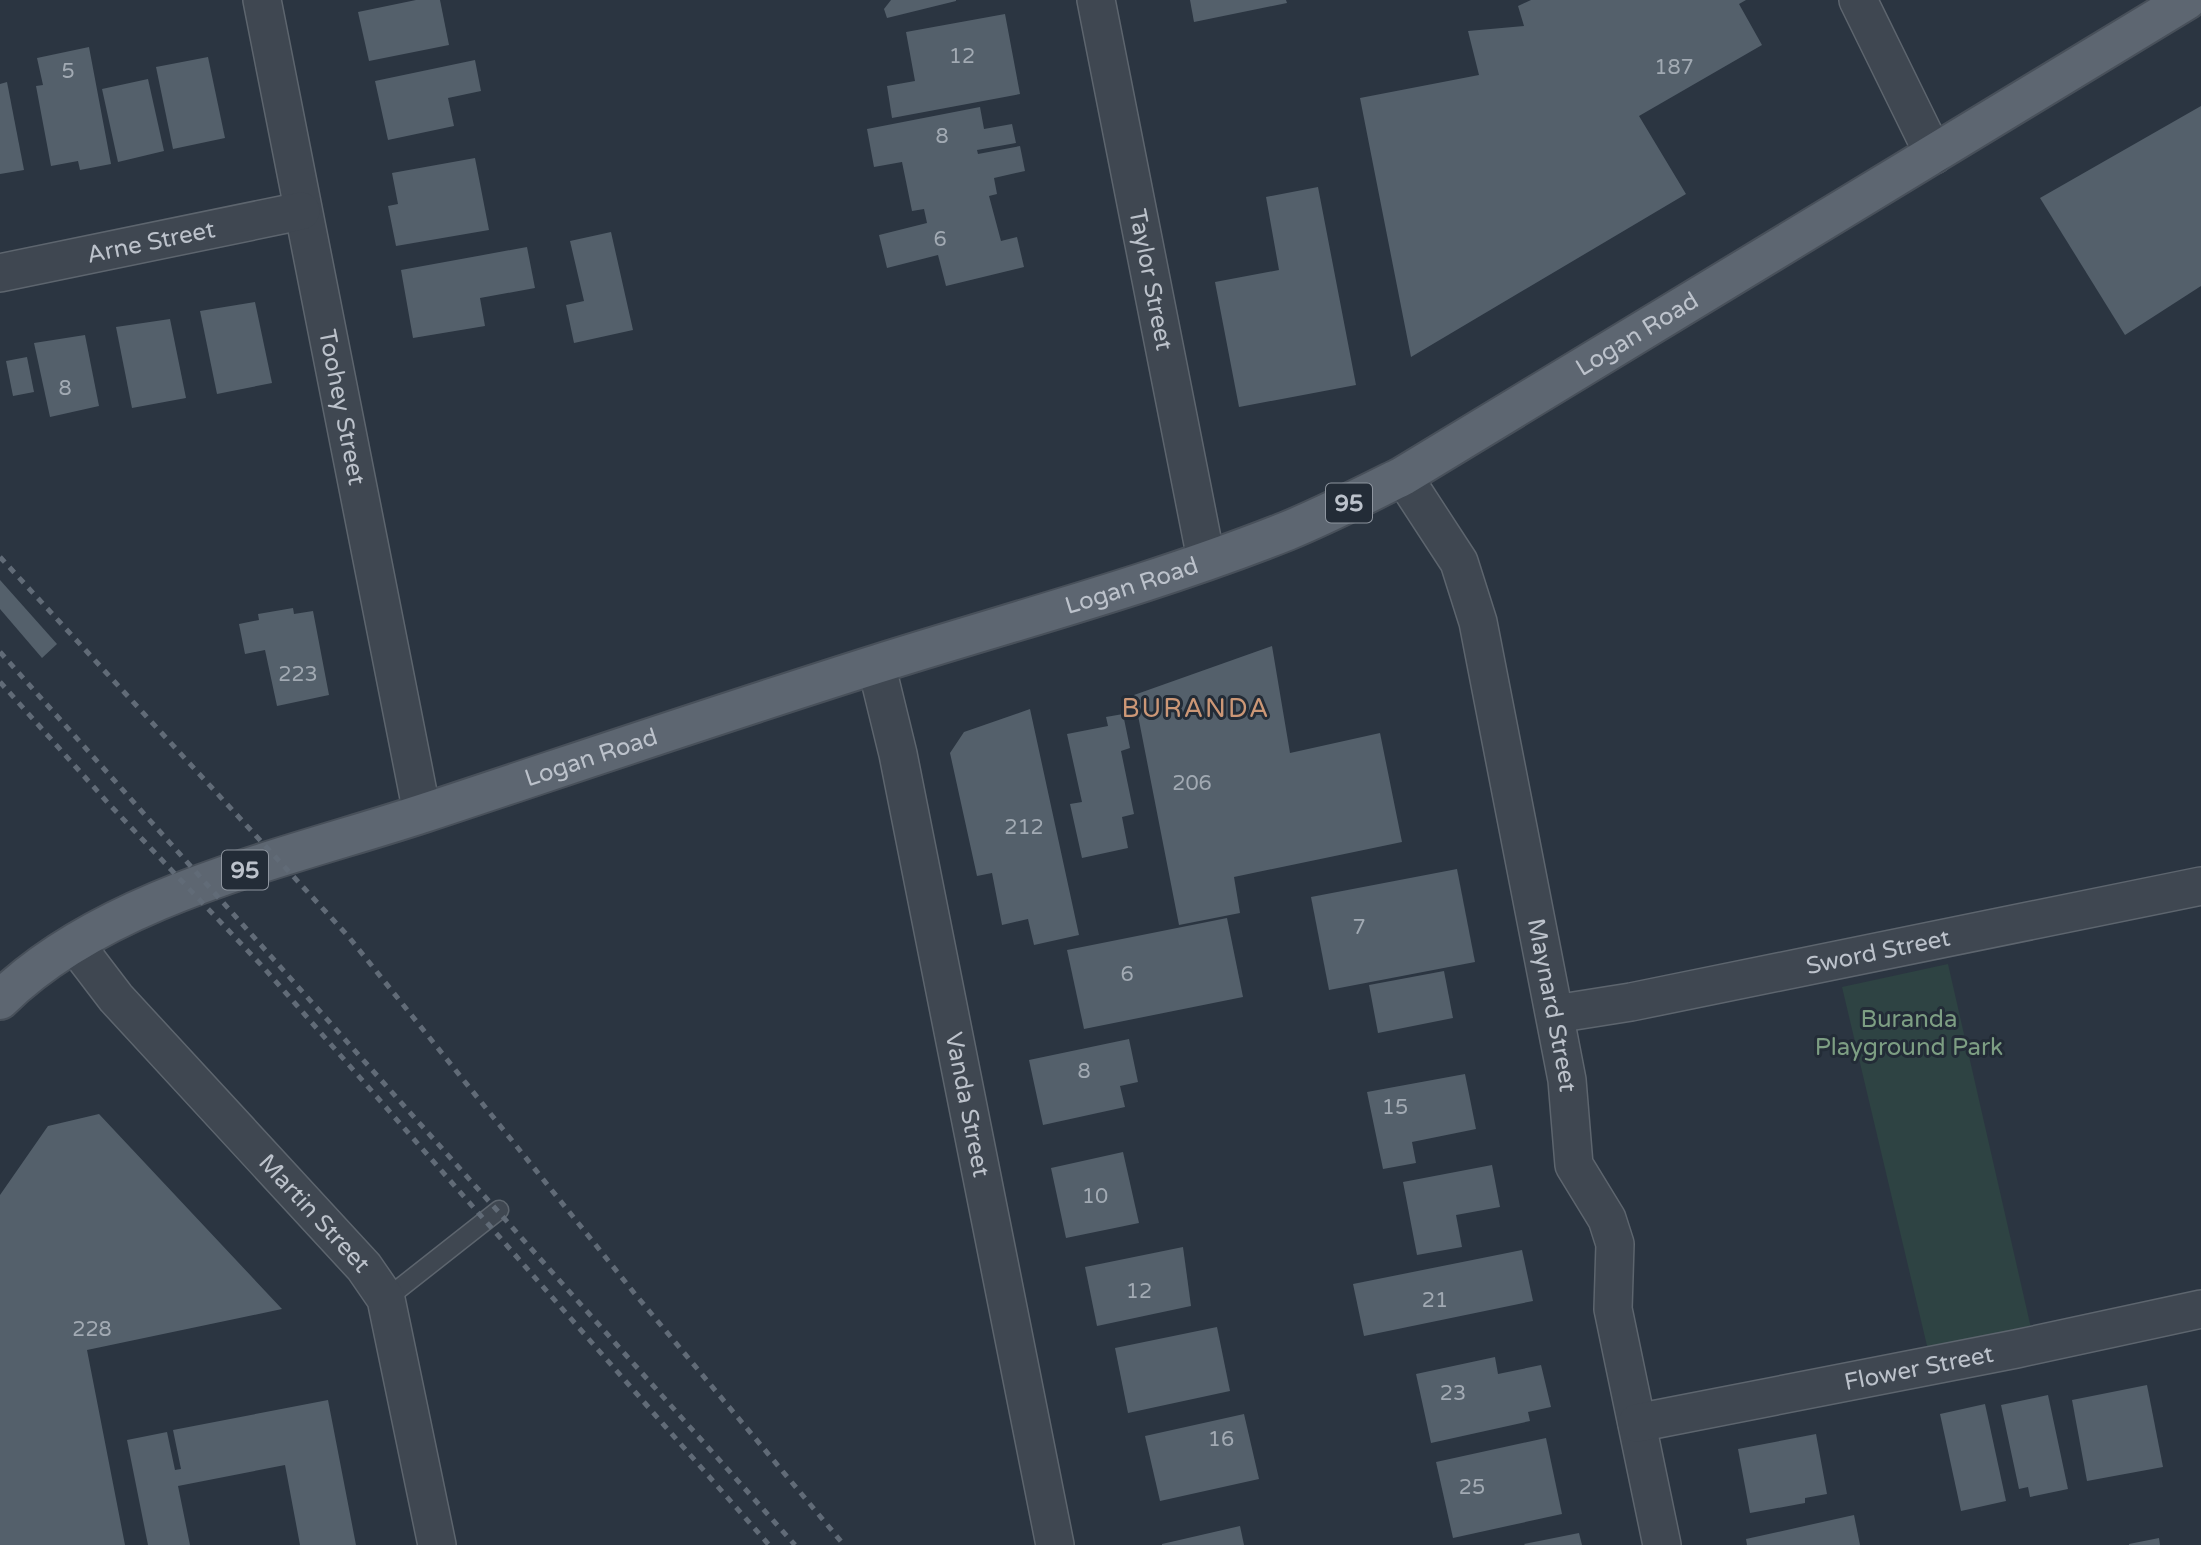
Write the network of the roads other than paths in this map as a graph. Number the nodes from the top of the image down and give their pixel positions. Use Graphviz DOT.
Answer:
graph roads {
  1 [pos="262,0"];
  2 [pos="1096,0"];
  3 [pos="1858,0"];
  4 [pos="2187,0"];
  5 [pos="1934,155"];
  6 [pos="301,211"];
  7 [pos="0,273"];
  8 [pos="1403,476"];
  9 [pos="1206,559"];
  10 [pos="876,664"];
  11 [pos="422,813"];
  12 [pos="2201,886"];
  13 [pos="74,943"];
  14 [pos="0,1000"];
  15 [pos="1555,1014"];
  16 [pos="499,1210"];
  17 [pos="386,1299"];
  18 [pos="2201,1309"];
  19 [pos="1637,1423"];
  20 [pos="437,1545"];
  21 [pos="1055,1545"];
  22 [pos="1662,1545"];
  1 -- 6 [label="street, Toohey Street"];
  2 -- 9 [label="street, Taylor Street"];
  3 -- 5 [label="street"];
  4 -- 5 [label="main road, Logan Road / 95"];
  5 -- 8 [label="main road, Logan Road / 95"];
  6 -- 7 [label="street, Arne Street"];
  6 -- 11 [label="street, Toohey Street"];
  8 -- 9 [label="main road, Logan Road / 95"];
  8 -- 15 [label="street, Maynard Street"];
  9 -- 10 [label="main road, Logan Road / 95"];
  10 -- 11 [label="main road, Logan Road / 95"];
  10 -- 21 [label="street, Vanda Street"];
  11 -- 13 [label="main road, Logan Road / 95"];
  12 -- 15 [label="street, Sword Street"];
  13 -- 14 [label="main road, Logan Road / 95"];
  13 -- 17 [label="street, Martin Street"];
  15 -- 19 [label="street, Maynard Street"];
  16 -- 17 [label="lane"];
  17 -- 20 [label="street, Martin Street"];
  18 -- 19 [label="street, Flower Street"];
  19 -- 22 [label="street, Maynard Street"];
}
